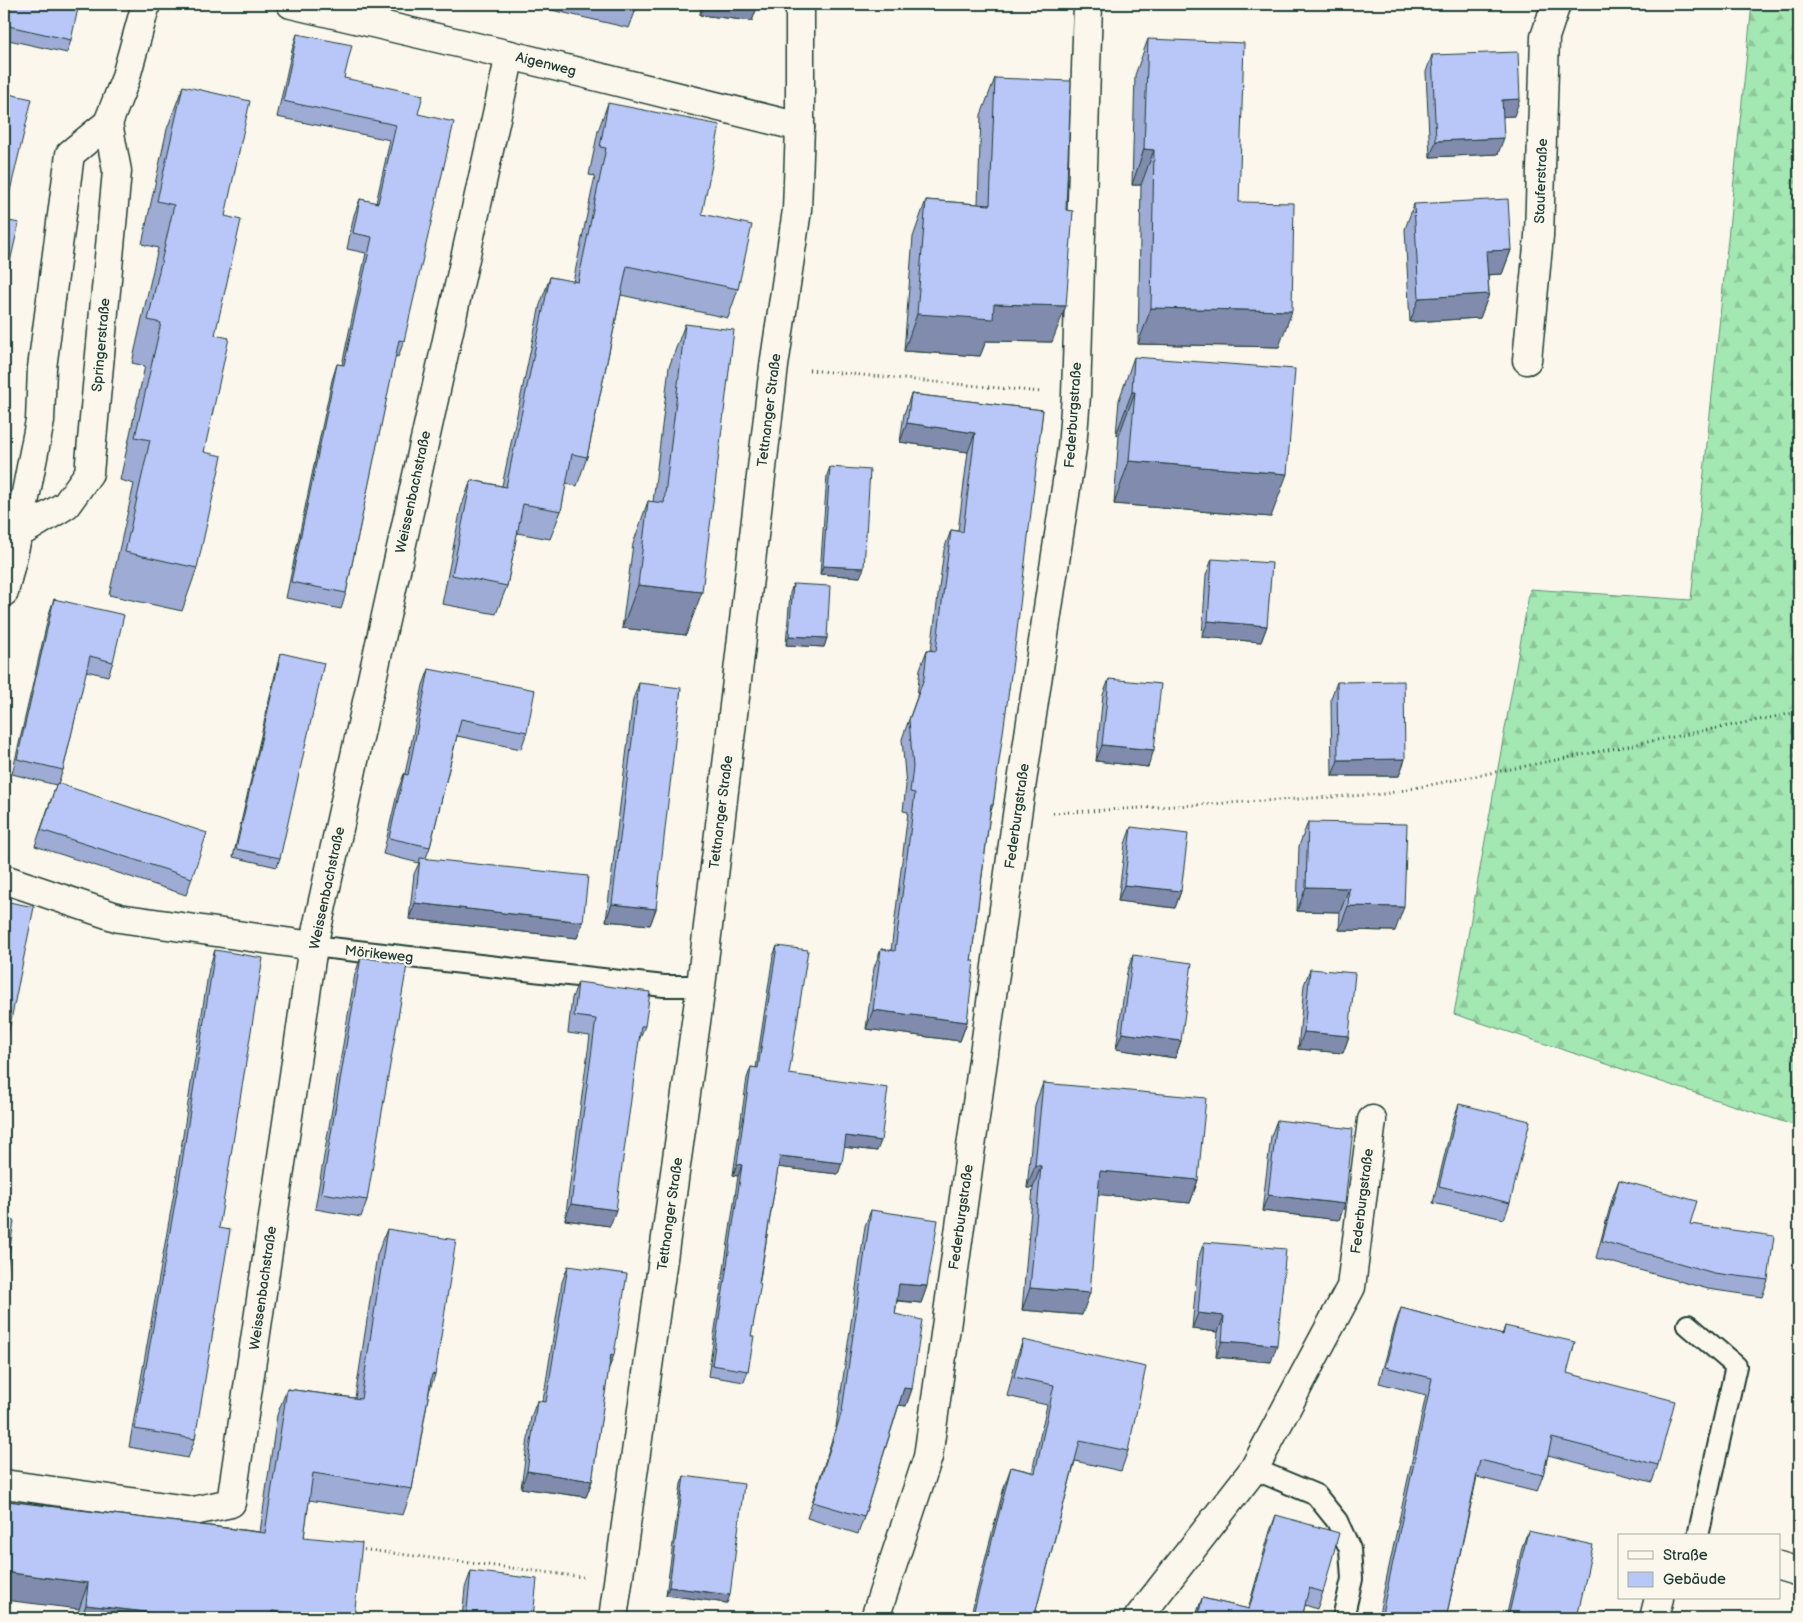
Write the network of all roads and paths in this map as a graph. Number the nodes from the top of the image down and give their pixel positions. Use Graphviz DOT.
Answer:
graph roads {
  1 [pos="146,4"];
  2 [pos="291,4"];
  3 [pos="800,4"];
  4 [pos="1088,4"];
  5 [pos="1556,4"];
  6 [pos="510,54"];
  7 [pos="108,123"];
  8 [pos="800,127"];
  9 [pos="1527,360"];
  10 [pos="774,366"];
  11 [pos="1076,396"];
  12 [pos="18,534"];
  13 [pos="4,592"];
  14 [pos="1799,712"];
  15 [pos="1017,815"];
  16 [pos="4,879"];
  17 [pos="314,946"];
  18 [pos="701,986"];
  19 [pos="1372,1120"];
  20 [pos="1688,1325"];
  21 [pos="1254,1469"];
  22 [pos="4,1484"];
  23 [pos="1698,1534"];
  24 [pos="349,1547"];
  25 [pos="1780,1566"];
  26 [pos="1799,1572"];
  27 [pos="541,1574"];
  28 [pos="1659,1600"];
  29 [pos="613,1618"];
  30 [pos="875,1618"];
  31 [pos="1138,1618"];
  32 [pos="1343,1618"];
  33 [pos="1654,1618"];
  1 -- 7 [label="street"];
  2 -- 6 [label="street, Aigenweg"];
  3 -- 8 [label="street, Tettnanger Straße"];
  4 -- 11 [label="street, Federburgstraße"];
  5 -- 9 [label="street, Stauferstraße"];
  6 -- 8 [label="street, Aigenweg"];
  6 -- 17 [label="street, Weissenbachstraße"];
  7 -- 12 [label="street"];
  7 -- 12 [label="street, Springerstraße"];
  8 -- 10 [label="street, Tettnanger Straße"];
  10 -- 11 [label="path"];
  10 -- 18 [label="street, Tettnanger Straße"];
  11 -- 15 [label="street, Federburgstraße"];
  12 -- 13 [label="street"];
  14 -- 15 [label="path"];
  15 -- 30 [label="street, Federburgstraße"];
  16 -- 17 [label="street, Mörikeweg"];
  17 -- 18 [label="lane, Mörikeweg"];
  17 -- 22 [label="street, Weissenbachstraße"];
  18 -- 29 [label="street, Tettnanger Straße"];
  19 -- 21 [label="street, Federburgstraße"];
  20 -- 23 [label="lane"];
  21 -- 31 [label="street, Federburgstraße"];
  21 -- 32 [label="lane"];
  24 -- 27 [label="path"];
  25 -- 26 [label="street"];
  28 -- 33 [label="street"];
}
